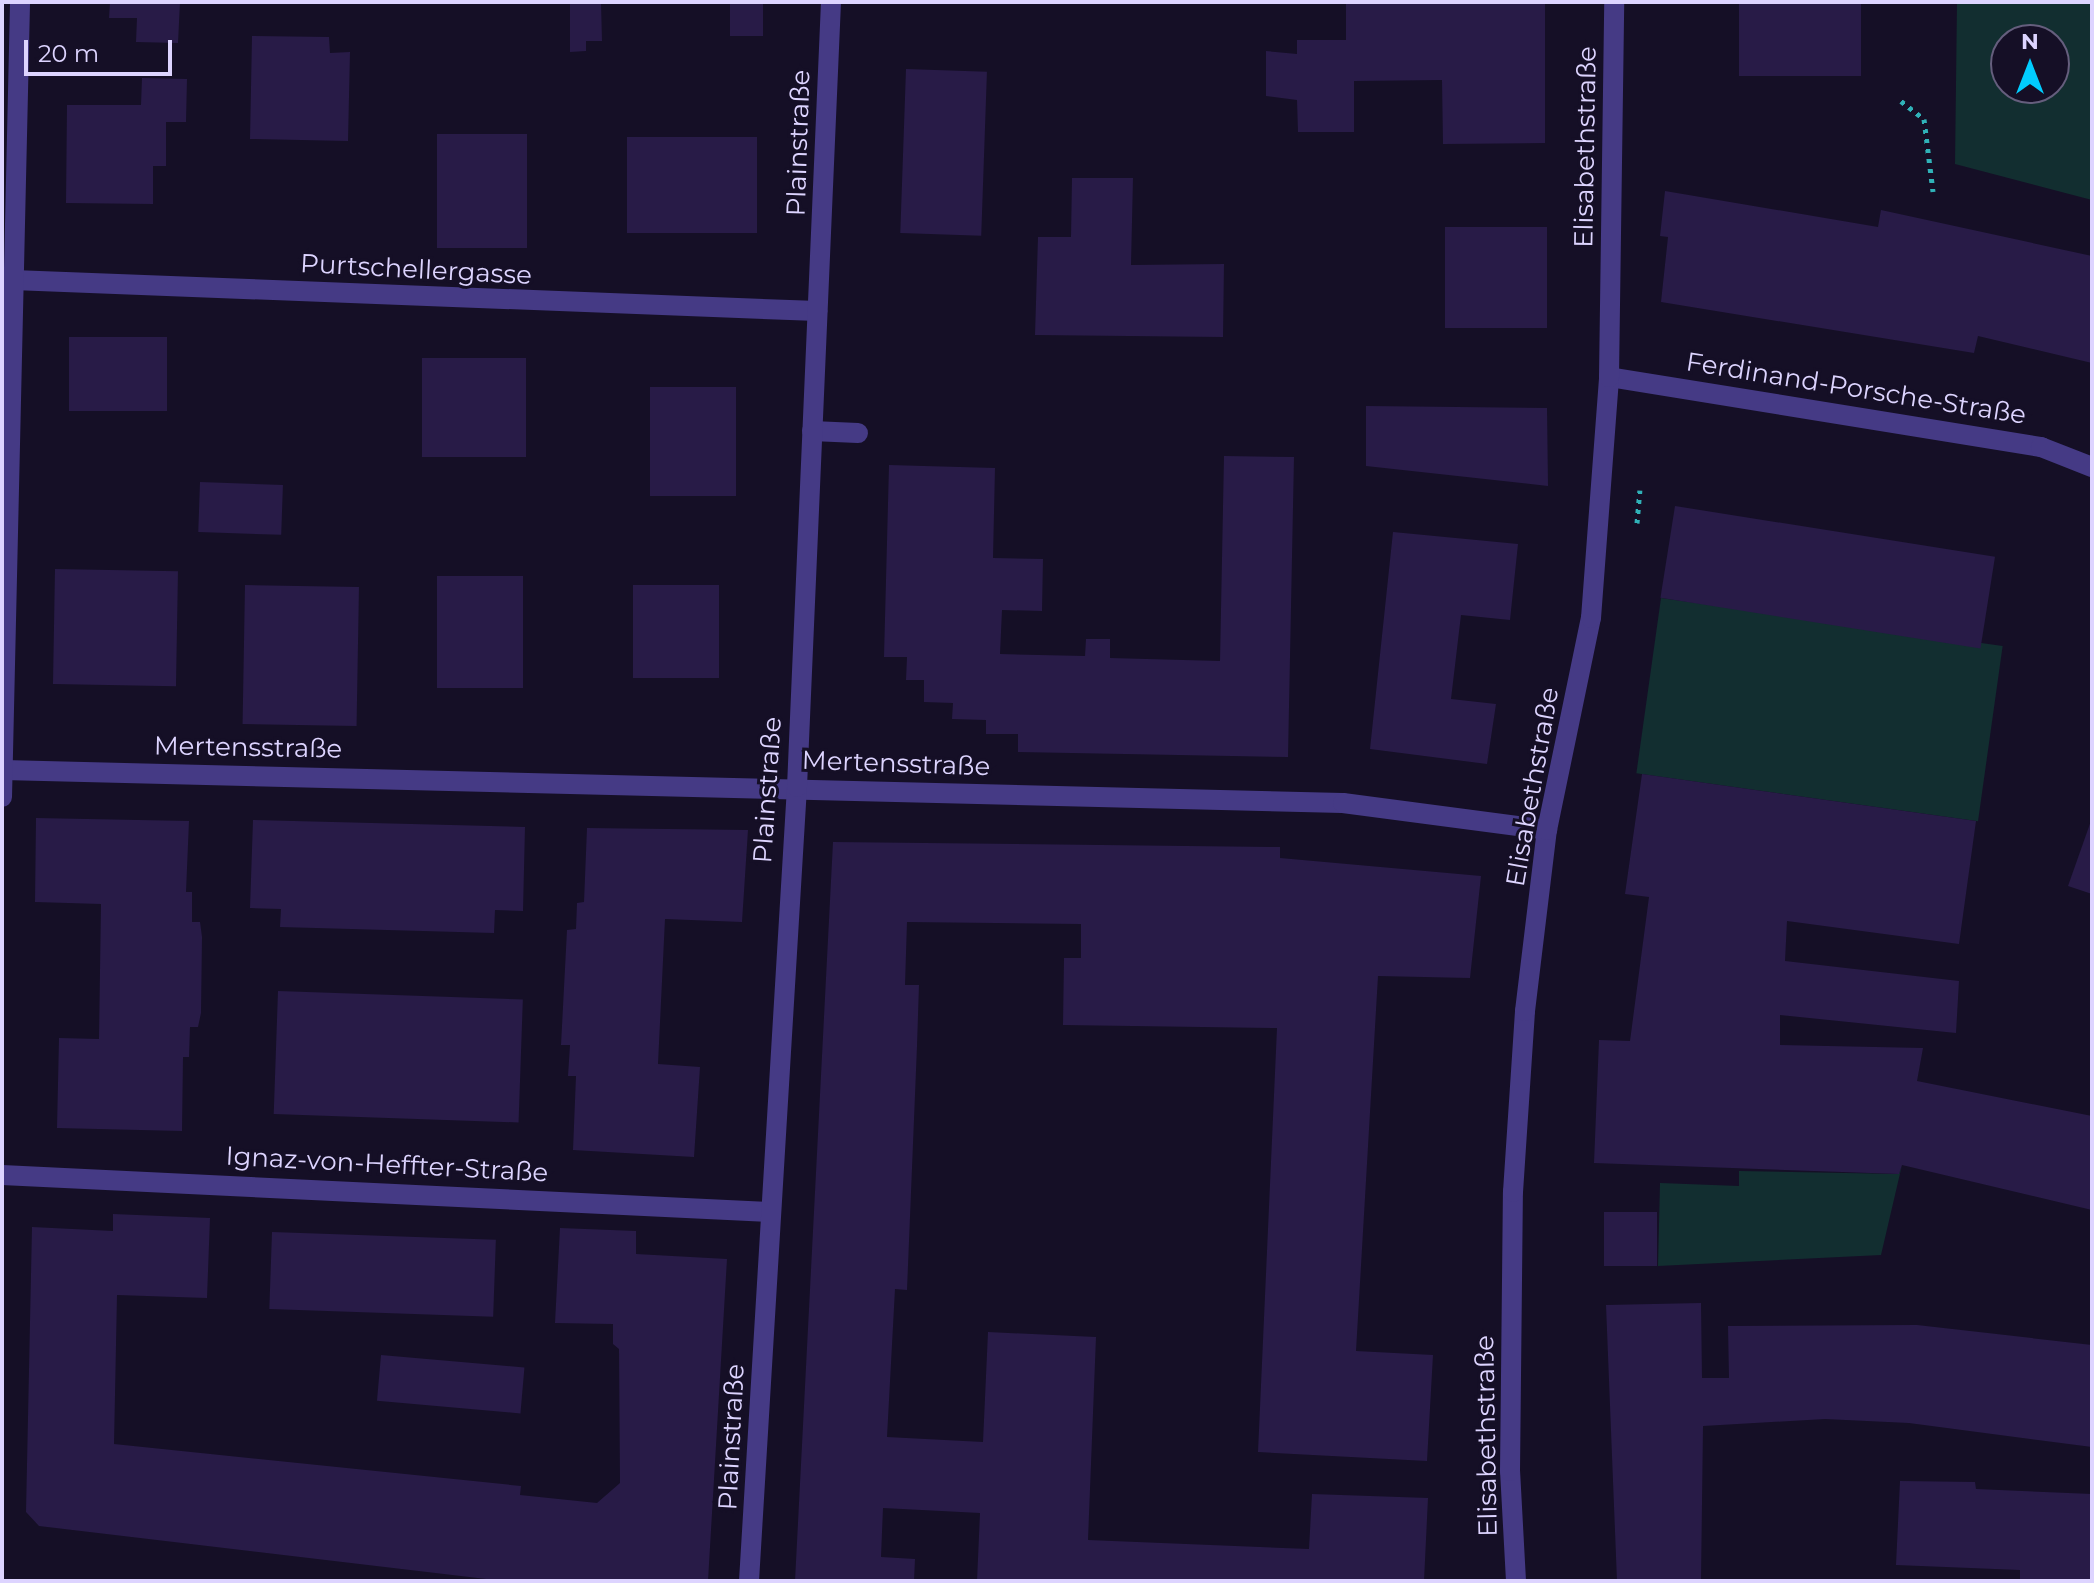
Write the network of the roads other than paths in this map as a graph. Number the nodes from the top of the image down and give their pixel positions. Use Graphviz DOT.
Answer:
graph roads {
  1 [pos="20,2"];
  2 [pos="831,2"];
  3 [pos="1614,2"];
  4 [pos="13,280"];
  5 [pos="817,311"];
  6 [pos="1609,377"];
  7 [pos="812,431"];
  8 [pos="858,433"];
  9 [pos="2092,467"];
  10 [pos="3,770"];
  11 [pos="797,787"];
  12 [pos="2,797"];
  13 [pos="1547,830"];
  14 [pos="2,1175"];
  15 [pos="770,1212"];
  16 [pos="749,1581"];
  17 [pos="1516,1581"];
  1 -- 4 [label="street"];
  2 -- 5 [label="street, Plainstraße"];
  3 -- 6 [label="street, Elisabethstraße"];
  4 -- 5 [label="street, Purtschellergasse"];
  4 -- 10 [label="street"];
  5 -- 7 [label="street, Plainstraße"];
  6 -- 9 [label="street, Ferdinand-Porsche-Straße"];
  6 -- 13 [label="street, Elisabethstraße"];
  7 -- 8 [label="street"];
  7 -- 11 [label="street, Plainstraße"];
  10 -- 11 [label="street, Mertensstraße"];
  10 -- 12 [label="street"];
  11 -- 13 [label="street, Mertensstraße"];
  11 -- 15 [label="street, Plainstraße"];
  13 -- 17 [label="street, Elisabethstraße"];
  14 -- 15 [label="street, Ignaz-von-Heffter-Straße"];
  15 -- 16 [label="street, Plainstraße"];
}
